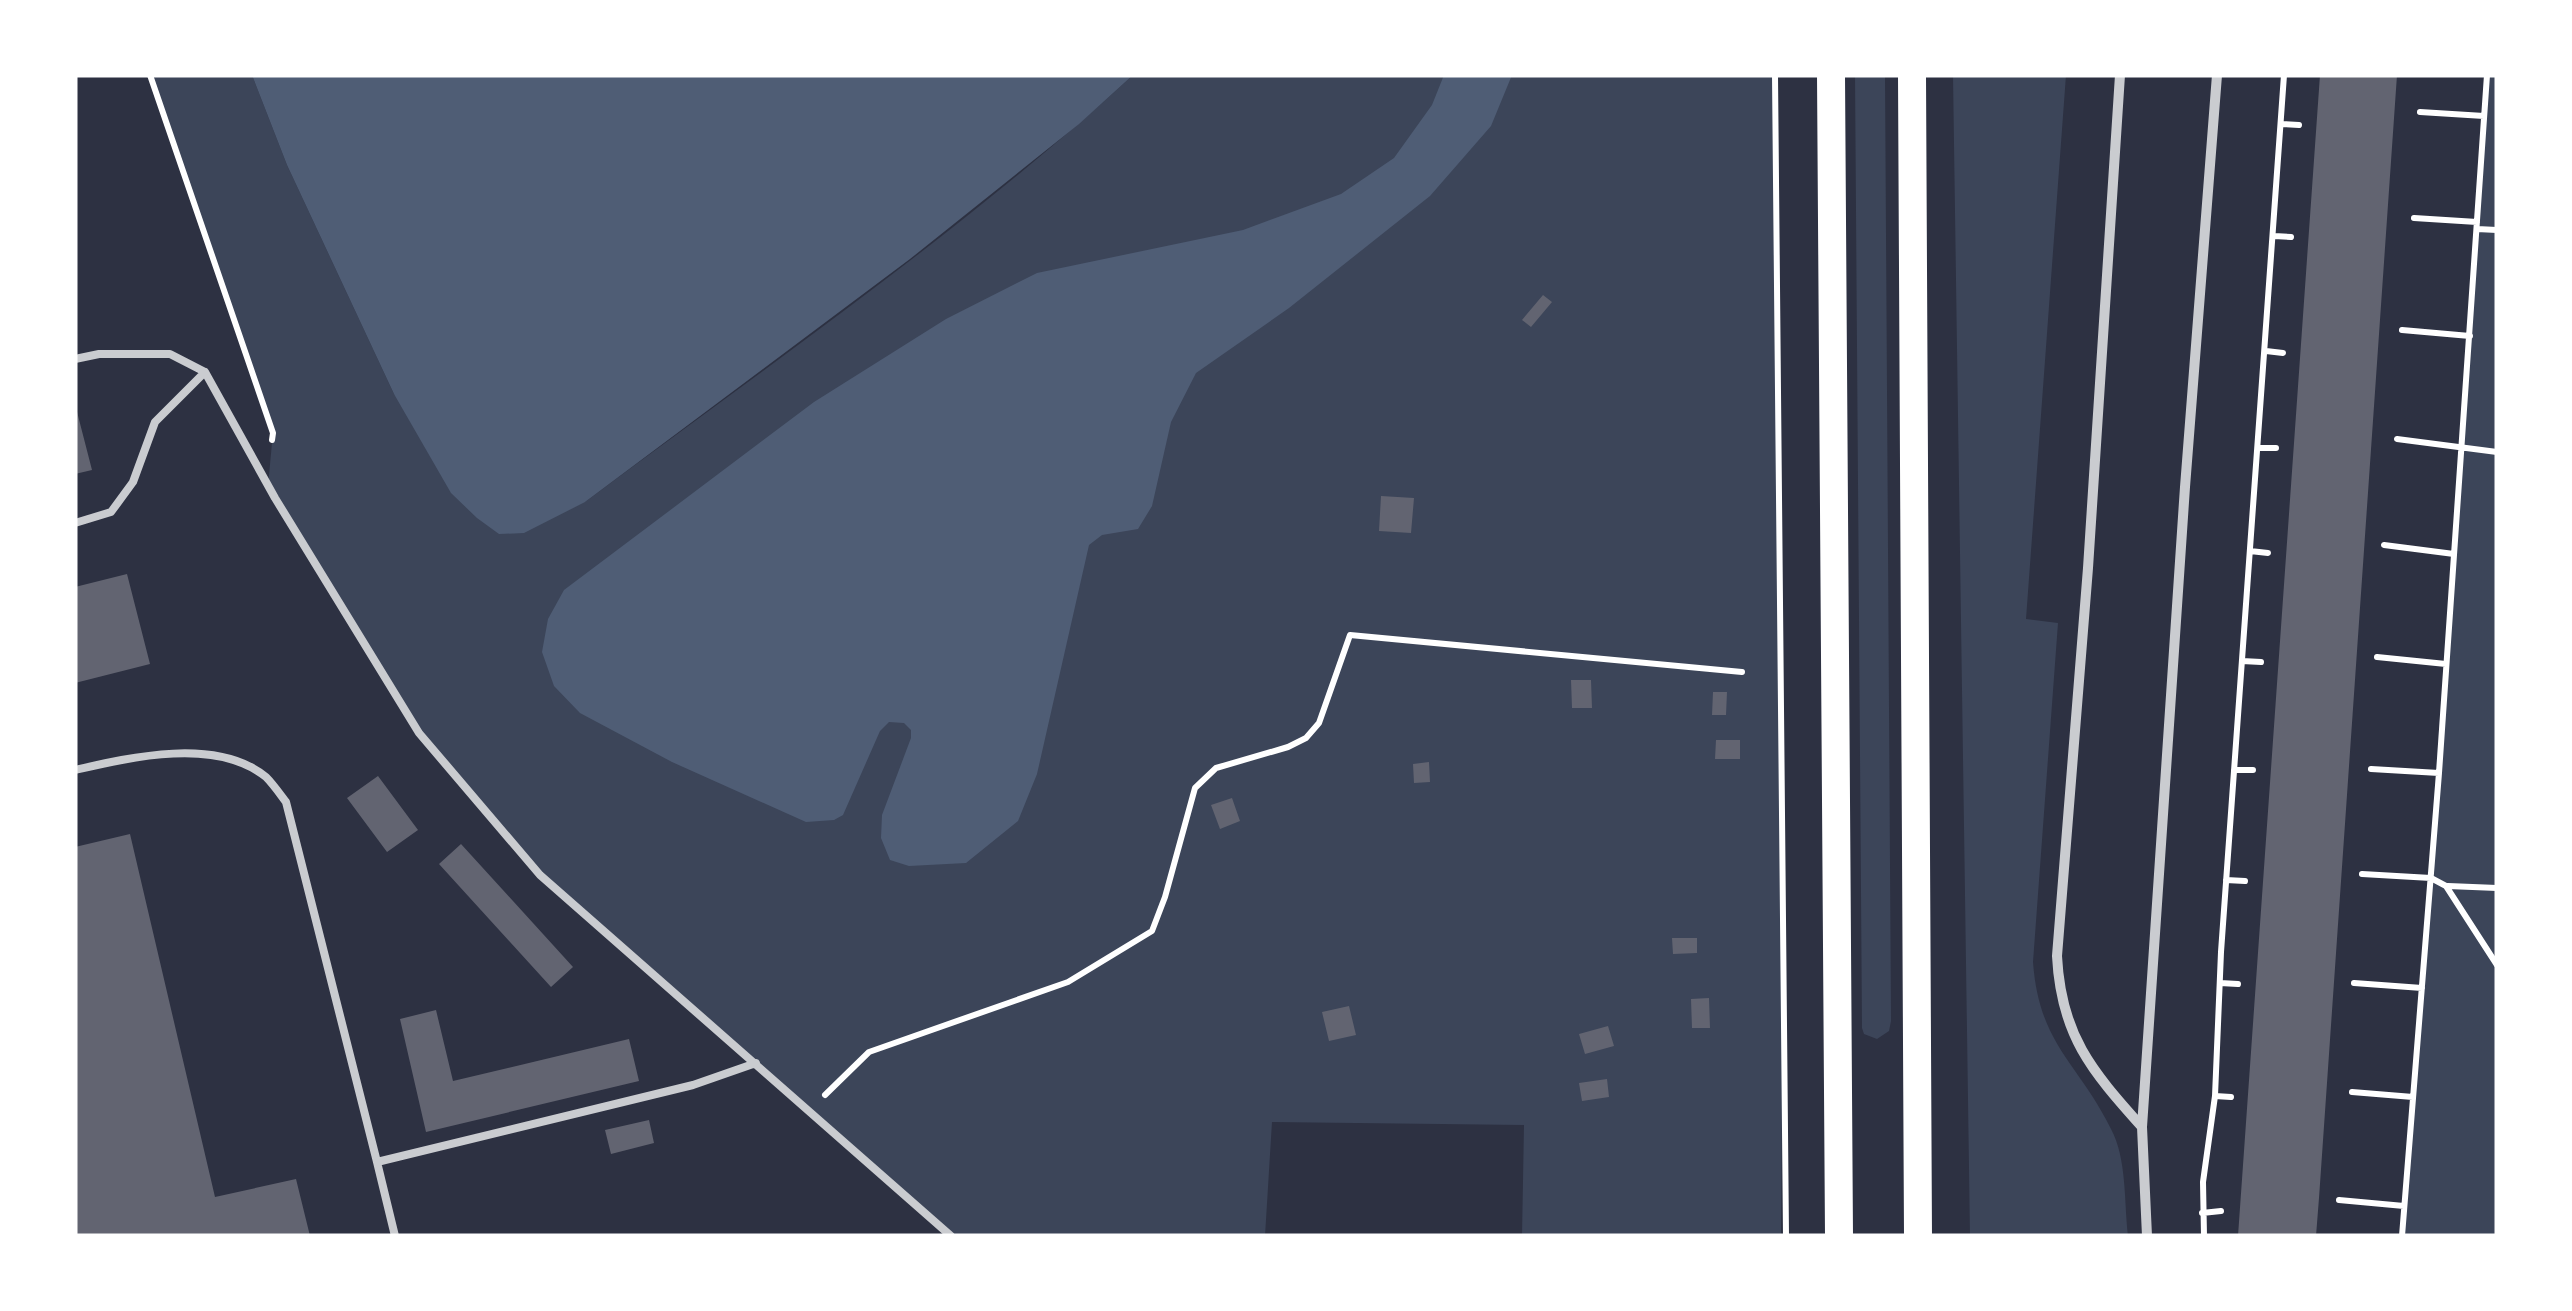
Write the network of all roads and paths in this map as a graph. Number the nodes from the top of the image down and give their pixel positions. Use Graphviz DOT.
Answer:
graph roads {
  1 [pos="150,75"];
  2 [pos="1775,75"];
  3 [pos="1831,75"];
  4 [pos="1912,75"];
  5 [pos="2120,75"];
  6 [pos="2217,75"];
  7 [pos="2284,75"];
  8 [pos="2487,75"];
  9 [pos="2420,112"];
  10 [pos="2484,116"];
  11 [pos="2282,124"];
  12 [pos="2299,125"];
  13 [pos="2414,218"];
  14 [pos="2477,225"];
  15 [pos="2497,230"];
  16 [pos="2274,236"];
  17 [pos="2291,237"];
  18 [pos="2402,330"];
  19 [pos="2470,336"];
  20 [pos="2266,351"];
  21 [pos="2283,352"];
  22 [pos="75,360"];
  23 [pos="205,372"];
  24 [pos="2397,439"];
  25 [pos="2462,447"];
  26 [pos="2258,448"];
  27 [pos="2276,448"];
  28 [pos="2497,452"];
  29 [pos="268,486"];
  30 [pos="75,523"];
  31 [pos="2384,545"];
  32 [pos="2250,552"];
  33 [pos="2268,553"];
  34 [pos="2454,554"];
  35 [pos="2377,658"];
  36 [pos="2242,661"];
  37 [pos="2261,662"];
  38 [pos="2446,664"];
  39 [pos="1742,672"];
  40 [pos="2371,769"];
  41 [pos="75,770"];
  42 [pos="2234,770"];
  43 [pos="2252,770"];
  44 [pos="2439,773"];
  45 [pos="2362,874"];
  46 [pos="2431,878"];
  47 [pos="2226,880"];
  48 [pos="2244,881"];
  49 [pos="2446,886"];
  50 [pos="2497,888"];
  51 [pos="2497,966"];
  52 [pos="2354,982"];
  53 [pos="2220,983"];
  54 [pos="2238,984"];
  55 [pos="2422,988"];
  56 [pos="756,1063"];
  57 [pos="2352,1092"];
  58 [pos="2215,1096"];
  59 [pos="2231,1097"];
  60 [pos="2413,1098"];
  61 [pos="810,1110"];
  62 [pos="2142,1127"];
  63 [pos="377,1162"];
  64 [pos="2339,1200"];
  65 [pos="2404,1206"];
  66 [pos="2220,1211"];
  67 [pos="2202,1213"];
  68 [pos="395,1236"];
  69 [pos="951,1236"];
  70 [pos="1786,1236"];
  71 [pos="1839,1236"];
  72 [pos="1918,1236"];
  73 [pos="2148,1236"];
  74 [pos="2204,1236"];
  75 [pos="2402,1236"];
  1 -- 29 [label="path"];
  2 -- 70 [label="path"];
  3 -- 71 [label="highway"];
  4 -- 72 [label="highway"];
  5 -- 62 [label="street"];
  6 -- 62 [label="street"];
  7 -- 11 [label="path"];
  8 -- 10 [label="path"];
  9 -- 10 [label="path"];
  10 -- 14 [label="path"];
  11 -- 12 [label="path"];
  11 -- 16 [label="path"];
  13 -- 14 [label="path"];
  14 -- 15 [label="path"];
  14 -- 19 [label="path"];
  16 -- 17 [label="path"];
  16 -- 20 [label="path"];
  18 -- 19 [label="path"];
  19 -- 25 [label="path"];
  20 -- 21 [label="path"];
  20 -- 26 [label="path"];
  22 -- 23 [label="lane"];
  23 -- 29 [label="lane"];
  23 -- 30 [label="lane"];
  24 -- 25 [label="path"];
  25 -- 28 [label="path"];
  25 -- 34 [label="path"];
  26 -- 27 [label="path"];
  26 -- 32 [label="path"];
  29 -- 56 [label="lane"];
  31 -- 34 [label="path"];
  32 -- 33 [label="path"];
  32 -- 36 [label="path"];
  34 -- 38 [label="path"];
  35 -- 38 [label="path"];
  36 -- 37 [label="path"];
  36 -- 42 [label="path"];
  38 -- 44 [label="path"];
  39 -- 61 [label="path"];
  40 -- 44 [label="path"];
  41 -- 63 [label="lane"];
  42 -- 43 [label="path"];
  42 -- 47 [label="path"];
  44 -- 46 [label="path"];
  45 -- 46 [label="path"];
  46 -- 49 [label="path"];
  46 -- 55 [label="path"];
  47 -- 48 [label="path"];
  47 -- 53 [label="path"];
  49 -- 50 [label="path"];
  49 -- 51 [label="path"];
  52 -- 55 [label="path"];
  53 -- 54 [label="path"];
  53 -- 58 [label="path"];
  55 -- 60 [label="path"];
  56 -- 61 [label="lane"];
  56 -- 63 [label="lane"];
  57 -- 60 [label="path"];
  58 -- 59 [label="path"];
  58 -- 67 [label="path"];
  60 -- 65 [label="path"];
  61 -- 69 [label="lane"];
  62 -- 73 [label="street"];
  63 -- 68 [label="lane"];
  64 -- 65 [label="path"];
  65 -- 75 [label="path"];
  66 -- 67 [label="path"];
  67 -- 74 [label="path"];
}
